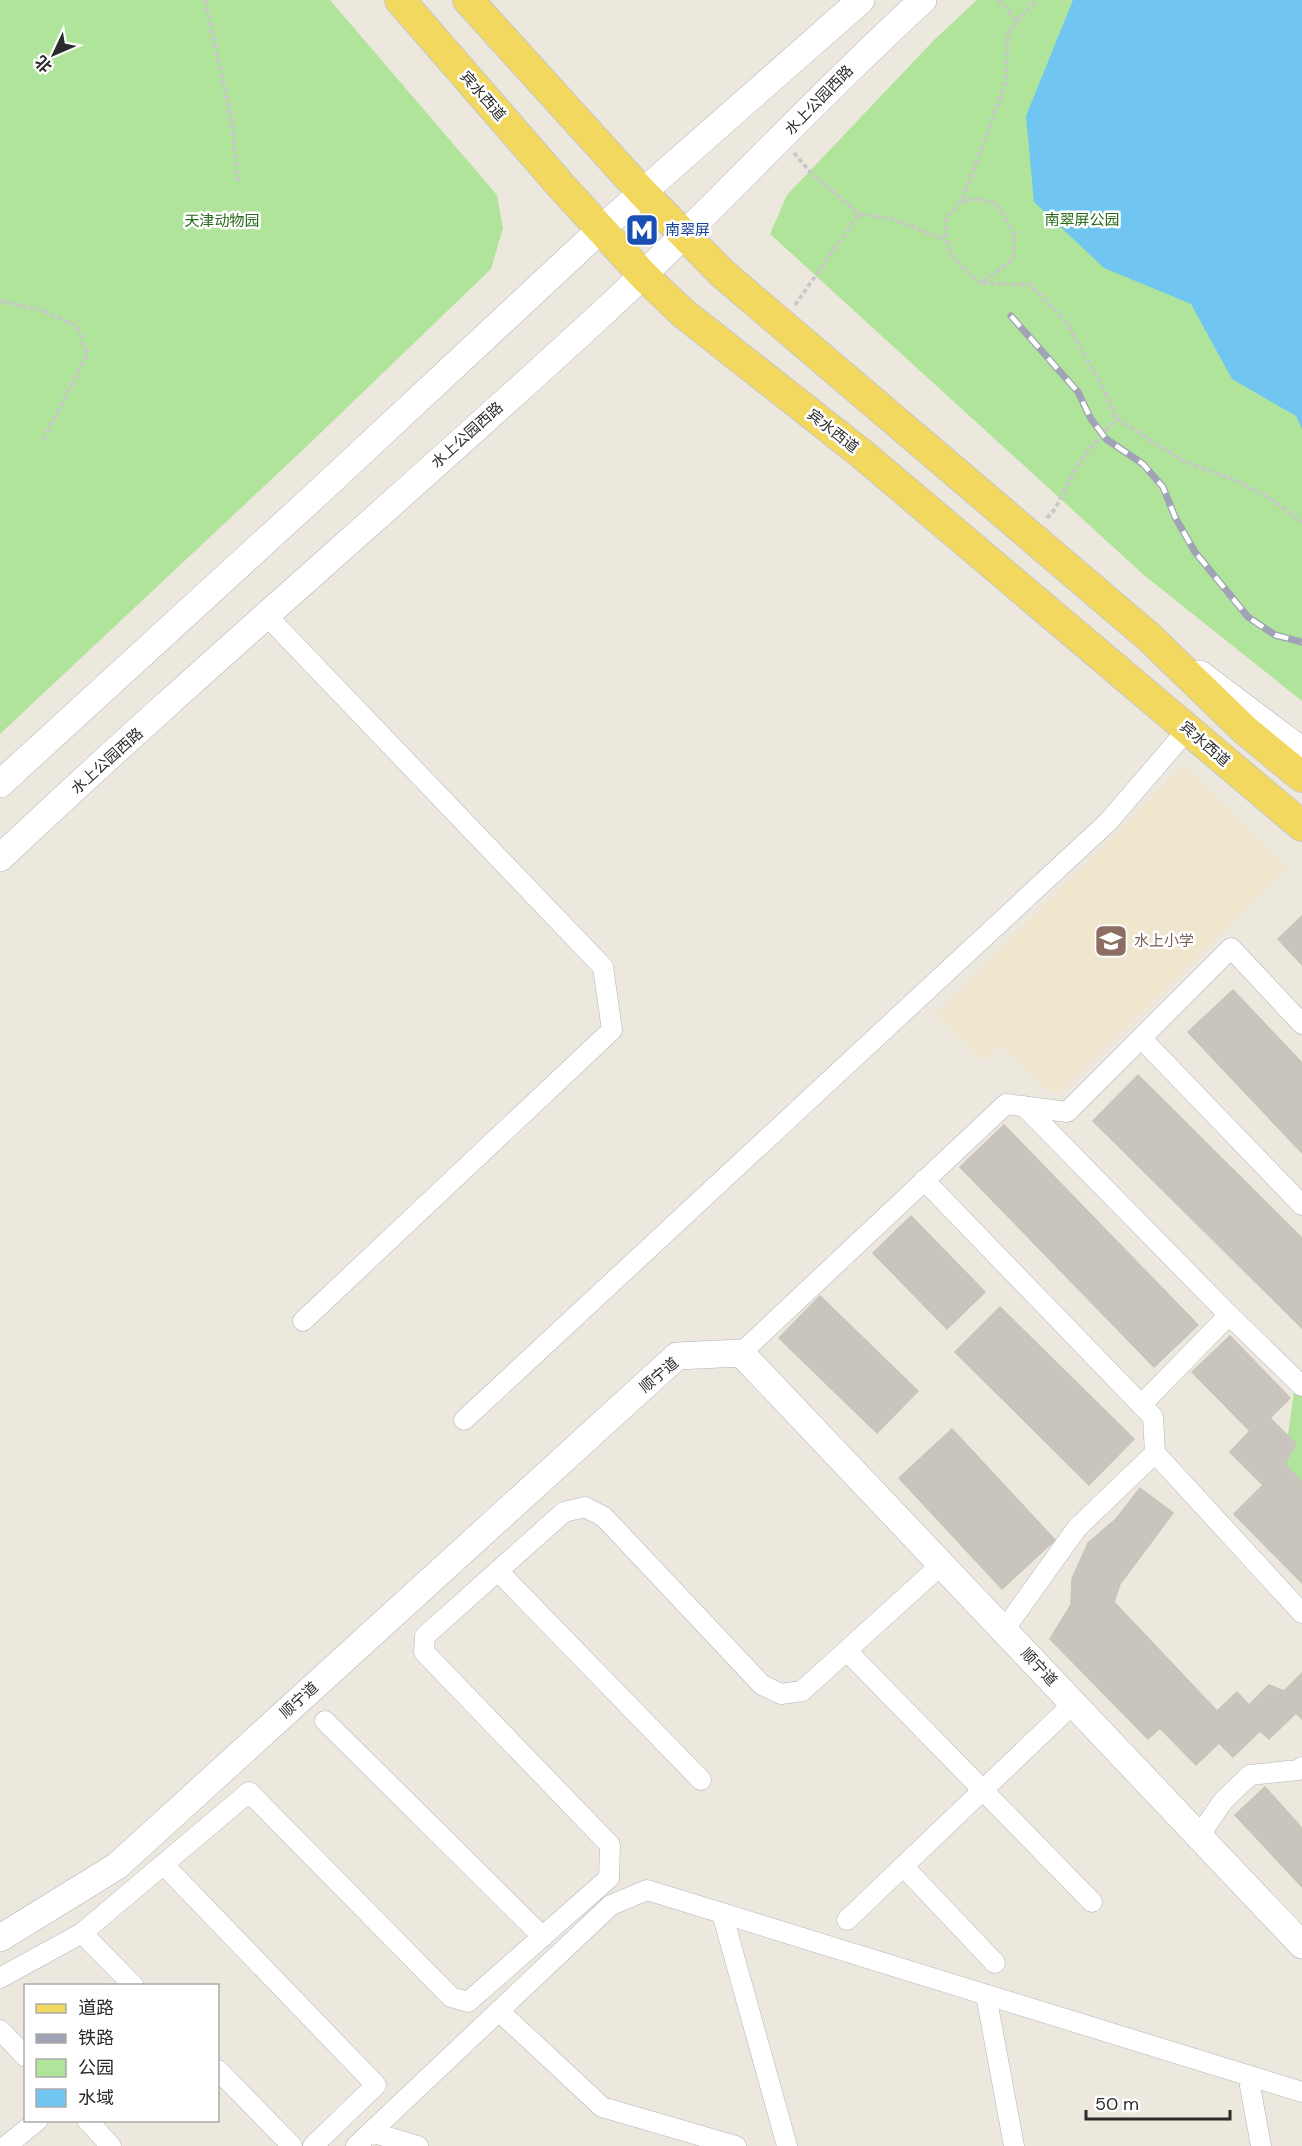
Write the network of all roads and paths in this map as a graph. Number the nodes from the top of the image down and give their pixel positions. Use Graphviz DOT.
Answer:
graph roads {
  1 [pos="206,0"];
  2 [pos="400,0"];
  3 [pos="468,0"];
  4 [pos="861,0"];
  5 [pos="923,0"];
  6 [pos="998,0"];
  7 [pos="1036,0"];
  8 [pos="1018,21"];
  9 [pos="782,139"];
  10 [pos="238,184"];
  11 [pos="642,192"];
  12 [pos="962,201"];
  13 [pos="860,214"];
  14 [pos="601,229"];
  15 [pos="683,236"];
  16 [pos="944,239"];
  17 [pos="643,275"];
  18 [pos="982,283"];
  19 [pos="0,301"];
  20 [pos="780,323"];
  21 [pos="1116,418"];
  22 [pos="43,440"];
  23 [pos="1055,509"];
  24 [pos="1302,522"];
  25 [pos="267,616"];
  26 [pos="1149,637"];
  27 [pos="1188,729"];
  28 [pos="1302,751"];
  29 [pos="1302,777"];
  30 [pos="0,784"];
  31 [pos="1274,805"];
  32 [pos="1302,826"];
  33 [pos="1302,834"];
  34 [pos="0,858"];
  35 [pos="1302,1024"];
  36 [pos="1141,1038"];
  37 [pos="1024,1106"];
  38 [pos="924,1180"];
  39 [pos="1299,1196"];
  40 [pos="1229,1315"];
  41 [pos="303,1321"];
  42 [pos="741,1353"];
  43 [pos="1302,1386"];
  44 [pos="1142,1405"];
  45 [pos="464,1420"];
  46 [pos="1155,1453"];
  47 [pos="942,1564"];
  48 [pos="498,1571"];
  49 [pos="1302,1613"];
  50 [pos="1004,1630"];
  51 [pos="847,1651"];
  52 [pos="1074,1703"];
  53 [pos="325,1721"];
  54 [pos="1301,1771"];
  55 [pos="701,1780"];
  56 [pos="982,1790"];
  57 [pos="1198,1836"];
  58 [pos="164,1865"];
  59 [pos="903,1866"];
  60 [pos="1092,1902"];
  61 [pos="722,1913"];
  62 [pos="847,1920"];
  63 [pos="82,1933"];
  64 [pos="543,1937"];
  65 [pos="0,1938"];
  66 [pos="1302,1945"];
  67 [pos="995,1963"];
  68 [pos="0,1978"];
  69 [pos="132,1984"];
  70 [pos="986,1995"];
  71 [pos="499,2011"];
  72 [pos="0,2030"];
  73 [pos="24,2055"];
  74 [pos="219,2071"];
  75 [pos="1248,2075"];
  76 [pos="1302,2092"];
  77 [pos="37,2122"];
  78 [pos="88,2122"];
  79 [pos="371,2132"];
  80 [pos="6,2146"];
  81 [pos="111,2146"];
  82 [pos="292,2146"];
  83 [pos="314,2146"];
  84 [pos="356,2146"];
  85 [pos="418,2146"];
  86 [pos="736,2146"];
  87 [pos="787,2146"];
  88 [pos="1014,2146"];
  89 [pos="1260,2146"];
  1 -- 10 [label="path"];
  2 -- 14 [label="main road, 宾水西道"];
  3 -- 11 [label="main road"];
  4 -- 11 [label="main road"];
  5 -- 9 [label="main road, 水上公园西路"];
  6 -- 8 [label="path"];
  7 -- 8 [label="path"];
  8 -- 12 [label="path"];
  9 -- 13 [label="path"];
  9 -- 15 [label="main road, 水上公园西路"];
  11 -- 14 [label="main road"];
  11 -- 15 [label="main road"];
  12 -- 16 [label="path"];
  12 -- 18 [label="path"];
  13 -- 16 [label="path"];
  13 -- 20 [label="path"];
  14 -- 17 [label="main road, 宾水西道"];
  14 -- 30 [label="main road"];
  15 -- 17 [label="main road, 水上公园西路"];
  15 -- 20 [label="main road"];
  16 -- 18 [label="path"];
  17 -- 25 [label="main road, 水上公园西路"];
  17 -- 27 [label="main road, 宾水西道"];
  18 -- 21 [label="path"];
  19 -- 22 [label="path"];
  20 -- 26 [label="main road"];
  21 -- 23 [label="path"];
  21 -- 24 [label="path"];
  25 -- 34 [label="main road, 水上公园西路"];
  25 -- 41 [label="street"];
  26 -- 28 [label="main road"];
  26 -- 29 [label="main road"];
  27 -- 31 [label="main road, 宾水西道"];
  27 -- 45 [label="street"];
  31 -- 32 [label="main road, 宾水西道"];
  31 -- 33 [label="main road"];
  35 -- 36 [label="street"];
  36 -- 37 [label="street"];
  36 -- 39 [label="street"];
  37 -- 38 [label="street"];
  37 -- 40 [label="street"];
  38 -- 42 [label="street"];
  38 -- 44 [label="street"];
  40 -- 43 [label="street"];
  40 -- 44 [label="street"];
  42 -- 47 [label="main road, 顺宁道"];
  42 -- 65 [label="main road, 顺宁道"];
  44 -- 46 [label="street"];
  46 -- 49 [label="street"];
  46 -- 50 [label="street"];
  47 -- 50 [label="main road, 顺宁道"];
  47 -- 51 [label="street"];
  48 -- 51 [label="street"];
  48 -- 55 [label="street"];
  48 -- 64 [label="street"];
  50 -- 52 [label="main road, 顺宁道"];
  51 -- 56 [label="street"];
  52 -- 56 [label="street"];
  52 -- 57 [label="main road, 顺宁道"];
  53 -- 64 [label="street"];
  54 -- 57 [label="street"];
  56 -- 59 [label="street"];
  56 -- 60 [label="street"];
  57 -- 66 [label="main road, 顺宁道"];
  58 -- 63 [label="street"];
  58 -- 64 [label="street"];
  58 -- 83 [label="street"];
  59 -- 62 [label="street"];
  59 -- 67 [label="street"];
  61 -- 70 [label="street"];
  61 -- 71 [label="street"];
  61 -- 87 [label="street"];
  63 -- 68 [label="street"];
  63 -- 69 [label="street"];
  70 -- 75 [label="street"];
  70 -- 88 [label="street"];
  71 -- 79 [label="street"];
  71 -- 86 [label="street"];
  72 -- 73 [label="street"];
  74 -- 82 [label="street"];
  75 -- 76 [label="street"];
  75 -- 89 [label="street"];
  77 -- 80 [label="street"];
  78 -- 81 [label="street"];
  79 -- 84 [label="street"];
  79 -- 85 [label="street"];
}
